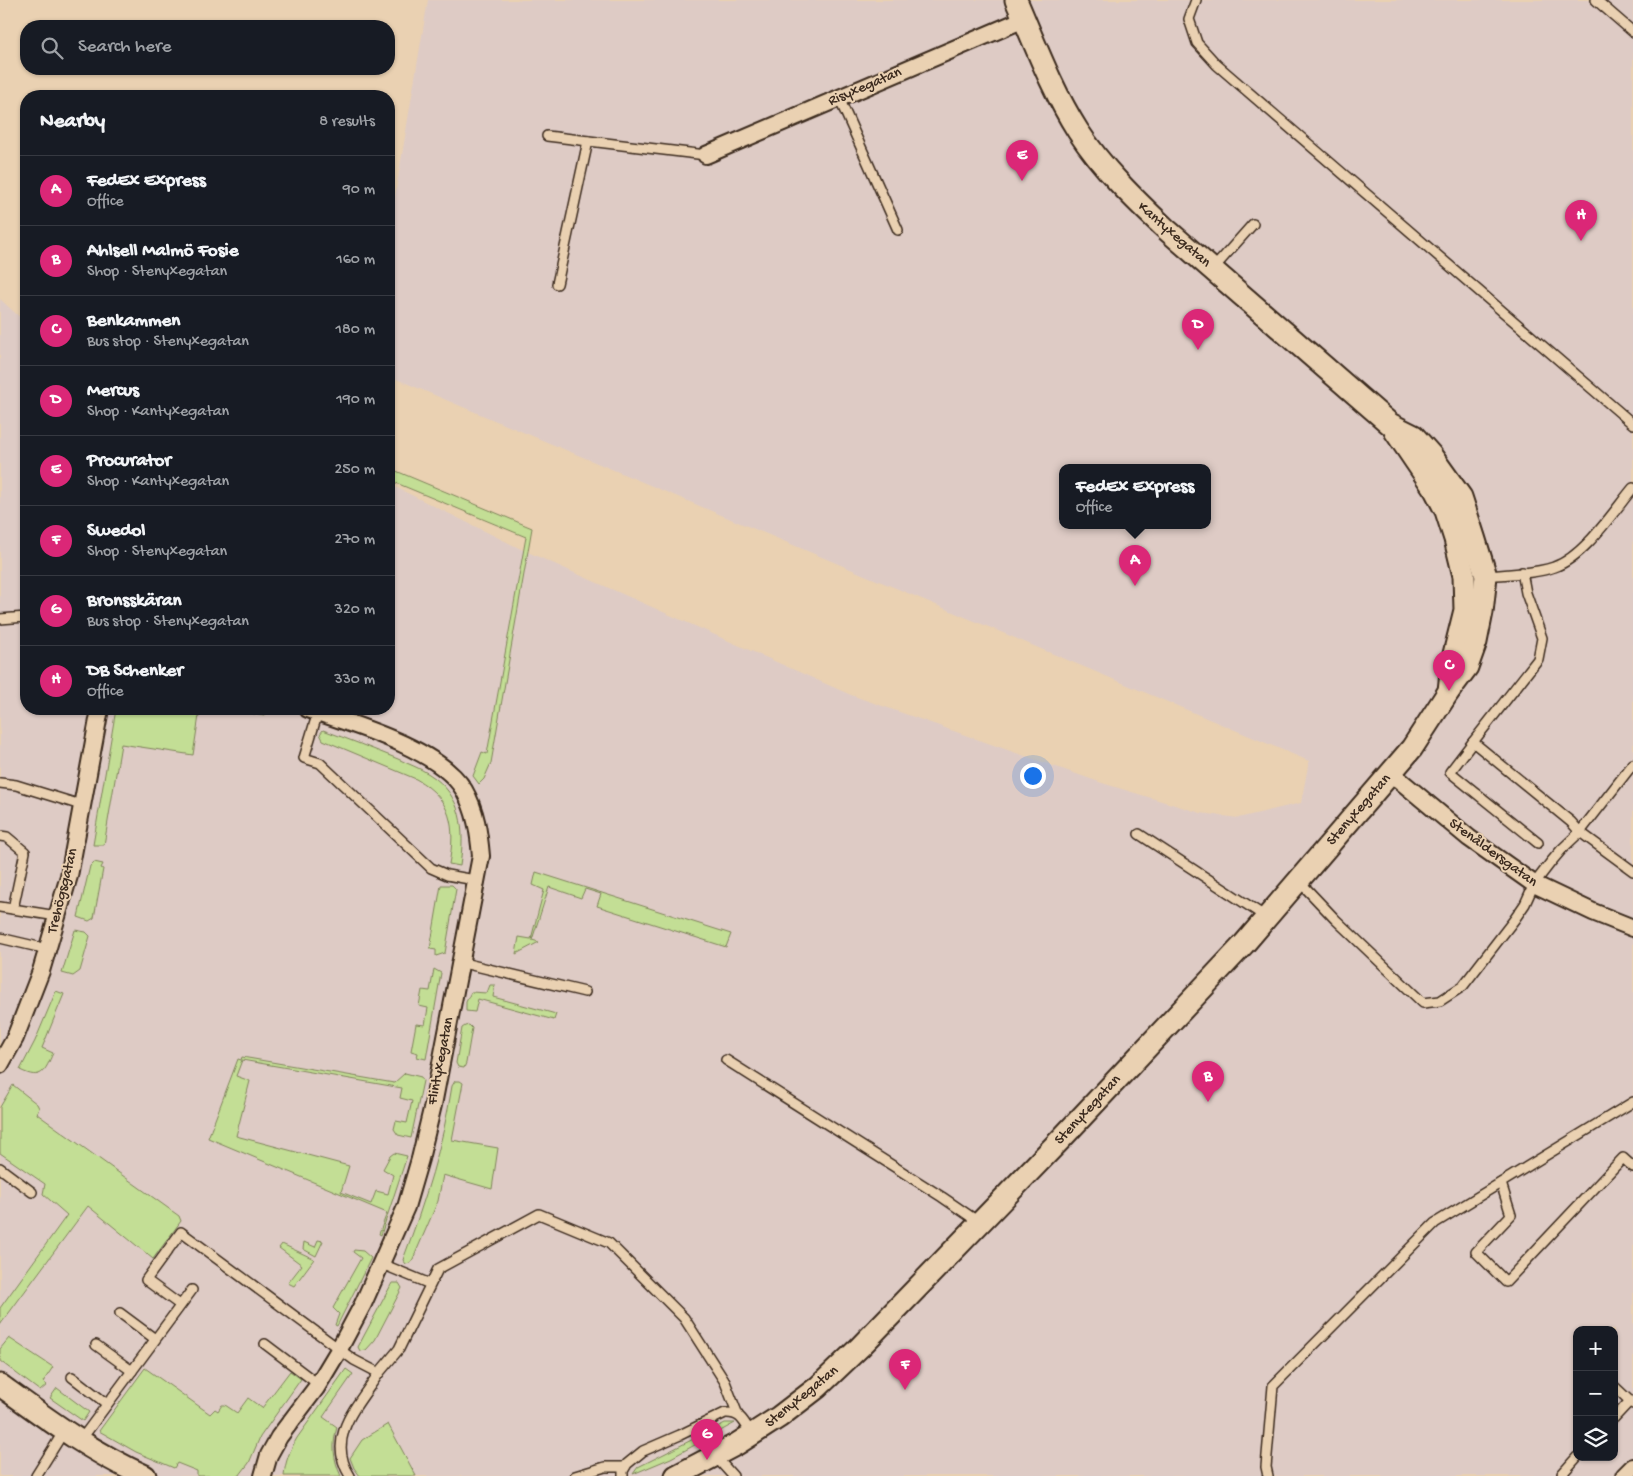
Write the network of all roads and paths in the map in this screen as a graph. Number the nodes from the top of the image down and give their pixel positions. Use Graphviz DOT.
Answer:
graph roads {
  1 [pos="1196,0"];
  2 [pos="1596,0"];
  3 [pos="1020,10"];
  4 [pos="1633,32"];
  5 [pos="839,98"];
  6 [pos="547,136"];
  7 [pos="588,141"];
  8 [pos="706,155"];
  9 [pos="1253,224"];
  10 [pos="898,230"];
  11 [pos="1213,269"];
  12 [pos="557,284"];
  13 [pos="1633,424"];
  14 [pos="1633,488"];
  15 [pos="1522,572"];
  16 [pos="1475,576"];
  17 [pos="20,617"];
  18 [pos="0,619"];
  19 [pos="99,715"];
  20 [pos="312,715"];
  21 [pos="327,715"];
  22 [pos="1473,742"];
  23 [pos="1633,764"];
  24 [pos="1391,773"];
  25 [pos="0,783"];
  26 [pos="81,805"];
  27 [pos="1580,832"];
  28 [pos="1139,834"];
  29 [pos="0,836"];
  30 [pos="1538,843"];
  31 [pos="1633,871"];
  32 [pos="475,880"];
  33 [pos="1299,880"];
  34 [pos="1534,884"];
  35 [pos="0,907"];
  36 [pos="13,909"];
  37 [pos="57,916"];
  38 [pos="1267,918"];
  39 [pos="1633,928"];
  40 [pos="0,938"];
  41 [pos="48,949"];
  42 [pos="459,962"];
  43 [pos="585,992"];
  44 [pos="726,1060"];
  45 [pos="0,1065"];
  46 [pos="1633,1102"];
  47 [pos="1633,1167"];
  48 [pos="0,1169"];
  49 [pos="1501,1183"];
  50 [pos="32,1192"];
  51 [pos="980,1223"];
  52 [pos="382,1264"];
  53 [pos="430,1284"];
  54 [pos="192,1290"];
  55 [pos="180,1305"];
  56 [pos="120,1313"];
  57 [pos="155,1339"];
  58 [pos="265,1344"];
  59 [pos="96,1345"];
  60 [pos="340,1348"];
  61 [pos="132,1371"];
  62 [pos="379,1373"];
  63 [pos="72,1377"];
  64 [pos="318,1384"];
  65 [pos="0,1385"];
  66 [pos="1618,1390"];
  67 [pos="1632,1403"];
  68 [pos="107,1404"];
  69 [pos="738,1415"];
  70 [pos="1616,1416"];
  71 [pos="752,1435"];
  72 [pos="72,1436"];
  73 [pos="715,1456"];
  74 [pos="1573,1461"];
  75 [pos="1633,1467"];
  76 [pos="624,1471"];
  77 [pos="1562,1474"];
  78 [pos="36,1476"];
  79 [pos="145,1476"];
  80 [pos="263,1476"];
  81 [pos="350,1476"];
  82 [pos="575,1476"];
  83 [pos="676,1476"];
  84 [pos="733,1476"];
  85 [pos="1268,1476"];
  86 [pos="1624,1476"];
  1 -- 13 [label="lane"];
  2 -- 4 [label="lane"];
  3 -- 5 [label="street, Risyxegatan"];
  3 -- 11 [label="street, Kantyxegatan"];
  5 -- 8 [label="street, Risyxegatan"];
  5 -- 10 [label="lane"];
  6 -- 7 [label="lane"];
  7 -- 8 [label="lane"];
  7 -- 12 [label="lane"];
  9 -- 11 [label="lane"];
  11 -- 16 [label="street, Kantyxegatan"];
  14 -- 15 [label="lane"];
  15 -- 16 [label="lane"];
  15 -- 22 [label="lane"];
  16 -- 24 [label="street, Stenyxegatan"];
  17 -- 18 [label="lane"];
  19 -- 26 [label="street, Trehögsgatan"];
  20 -- 32 [label="lane"];
  21 -- 32 [label="street, Flintyxegatan"];
  22 -- 27 [label="lane"];
  22 -- 30 [label="lane"];
  23 -- 27 [label="lane"];
  24 -- 33 [label="street, Stenyxegatan"];
  24 -- 34 [label="street, Stenåldersgatan"];
  25 -- 26 [label="lane"];
  26 -- 37 [label="street, Trehögsgatan"];
  27 -- 31 [label="lane"];
  27 -- 34 [label="lane"];
  28 -- 38 [label="lane"];
  29 -- 36 [label="lane"];
  32 -- 42 [label="street, Flintyxegatan"];
  33 -- 34 [label="lane"];
  33 -- 38 [label="street, Stenyxegatan"];
  34 -- 39 [label="street, Stenåldersgatan"];
  35 -- 36 [label="lane"];
  36 -- 37 [label="lane"];
  37 -- 41 [label="street, Trehögsgatan"];
  38 -- 51 [label="street, Stenyxegatan"];
  40 -- 41 [label="lane"];
  41 -- 45 [label="street, Trehögsgatan"];
  42 -- 43 [label="lane"];
  42 -- 52 [label="street, Flintyxegatan"];
  44 -- 51 [label="lane"];
  46 -- 49 [label="lane"];
  47 -- 49 [label="lane"];
  48 -- 50 [label="lane"];
  49 -- 85 [label="lane"];
  51 -- 71 [label="street, Stenyxegatan"];
  52 -- 53 [label="lane"];
  52 -- 60 [label="street, Flintyxegatan"];
  53 -- 62 [label="lane"];
  53 -- 69 [label="lane"];
  54 -- 55 [label="lane"];
  55 -- 57 [label="lane"];
  55 -- 60 [label="lane"];
  56 -- 57 [label="lane"];
  57 -- 61 [label="lane"];
  58 -- 64 [label="lane"];
  59 -- 61 [label="lane"];
  60 -- 62 [label="lane"];
  60 -- 64 [label="street, Flintyxegatan"];
  61 -- 68 [label="lane"];
  62 -- 81 [label="lane"];
  63 -- 68 [label="lane"];
  64 -- 80 [label="street, Flintyxegatan"];
  65 -- 72 [label="street"];
  66 -- 67 [label="lane"];
  67 -- 70 [label="lane"];
  68 -- 72 [label="lane"];
  69 -- 71 [label="lane"];
  69 -- 76 [label="lane"];
  71 -- 73 [label="street, Stenyxegatan"];
  72 -- 78 [label="lane"];
  72 -- 79 [label="street"];
  73 -- 83 [label="street, Stenyxegatan"];
  73 -- 84 [label="lane"];
  74 -- 77 [label="lane"];
  75 -- 86 [label="street"];
  76 -- 82 [label="lane"];
}
